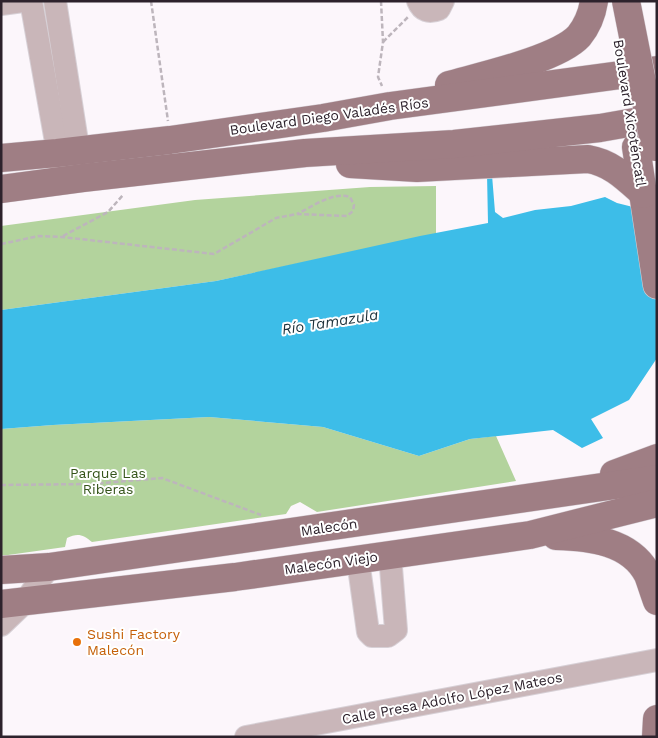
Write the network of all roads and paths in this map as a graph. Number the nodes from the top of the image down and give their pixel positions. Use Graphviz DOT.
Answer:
graph roads {
  1 [pos="22,1"];
  2 [pos="31,1"];
  3 [pos="55,1"];
  4 [pos="151,1"];
  5 [pos="381,1"];
  6 [pos="444,1"];
  7 [pos="594,1"];
  8 [pos="612,1"];
  9 [pos="626,1"];
  10 [pos="1,4"];
  11 [pos="419,4"];
  12 [pos="383,42"];
  13 [pos="657,70"];
  14 [pos="390,106"];
  15 [pos="657,118"];
  16 [pos="170,140"];
  17 [pos="68,152"];
  18 [pos="306,153"];
  19 [pos="657,155"];
  20 [pos="1,158"];
  21 [pos="73,179"];
  22 [pos="1,189"];
  23 [pos="644,194"];
  24 [pos="123,195"];
  25 [pos="297,214"];
  26 [pos="62,237"];
  27 [pos="1,244"];
  28 [pos="657,285"];
  29 [pos="657,458"];
  30 [pos="657,479"];
  31 [pos="1,485"];
  32 [pos="592,487"];
  33 [pos="657,503"];
  34 [pos="269,518"];
  35 [pos="530,535"];
  36 [pos="390,555"];
  37 [pos="358,560"];
  38 [pos="49,567"];
  39 [pos="1,570"];
  40 [pos="657,601"];
  41 [pos="12,604"];
  42 [pos="1,624"];
  43 [pos="657,660"];
  44 [pos="657,718"];
  45 [pos="246,737"];
  46 [pos="656,737"];
  1 -- 10 [label="street"];
  2 -- 17 [label="street"];
  3 -- 17 [label="street"];
  4 -- 16 [label="path"];
  5 -- 12 [label="path"];
  6 -- 11 [label="street"];
  7 -- 14 [label="main road"];
  8 -- 23 [label="main road, Boulevard Xicoténcatl"];
  9 -- 19 [label="main road, Boulevard Xicoténcatl, bridge"];
  11 -- 12 [label="path"];
  12 -- 14 [label="path"];
  13 -- 14 [label="main road, Boulevard Diego Valadés Ríos"];
  14 -- 16 [label="main road, Boulevard Diego Valadés Ríos"];
  15 -- 18 [label="main road"];
  16 -- 17 [label="main road, Boulevard Diego Valadés Ríos"];
  17 -- 20 [label="main road, Boulevard Diego Valadés Ríos"];
  17 -- 21 [label="street"];
  18 -- 21 [label="main road"];
  18 -- 23 [label="main road"];
  21 -- 22 [label="main road"];
  23 -- 28 [label="main road, Boulevard Xicoténcatl"];
  24 -- 26 [label="path"];
  25 -- 25 [label="path"];
  25 -- 26 [label="path"];
  26 -- 27 [label="path"];
  29 -- 32 [label="main road"];
  30 -- 32 [label="main road, Malecón"];
  31 -- 34 [label="path"];
  32 -- 38 [label="main road, Malecón"];
  33 -- 35 [label="main road, Malecón Viejo"];
  35 -- 36 [label="main road, Malecón Viejo"];
  35 -- 40 [label="main road"];
  36 -- 37 [label="main road, Malecón Viejo"];
  36 -- 37 [label="street"];
  37 -- 41 [label="main road, Malecón Viejo"];
  38 -- 39 [label="main road, Malecón"];
  38 -- 41 [label="street"];
  41 -- 42 [label="street"];
  43 -- 45 [label="street, Calle Presa Adolfo López Mateos"];
  44 -- 46 [label="main road"];
}
